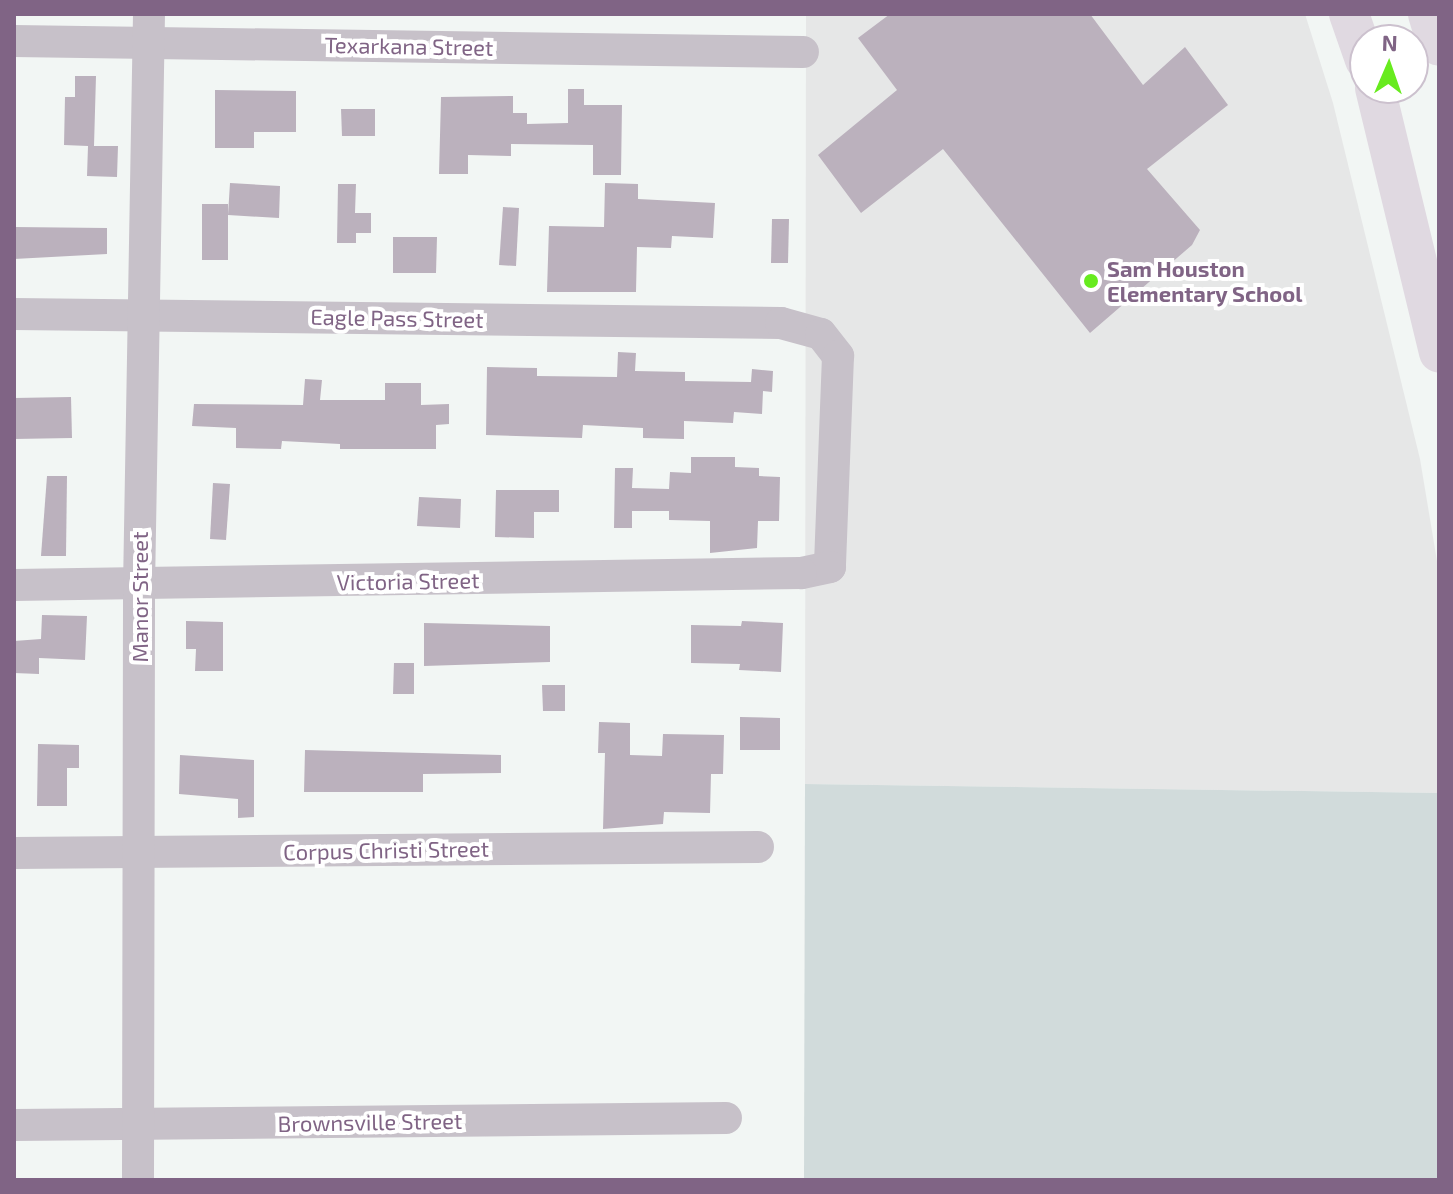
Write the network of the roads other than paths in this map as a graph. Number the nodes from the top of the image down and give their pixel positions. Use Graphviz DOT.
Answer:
graph roads {
  1 [pos="1430,14"];
  2 [pos="149,28"];
  3 [pos="14,41"];
  4 [pos="1439,44"];
  5 [pos="803,52"];
  6 [pos="1379,104"];
  7 [pos="14,314"];
  8 [pos="146,315"];
  9 [pos="1439,352"];
  10 [pos="801,573"];
  11 [pos="14,585"];
  12 [pos="139,587"];
  13 [pos="758,847"];
  14 [pos="14,853"];
  15 [pos="142,853"];
  16 [pos="726,1118"];
  17 [pos="14,1125"];
  18 [pos="138,1125"];
  19 [pos="138,1180"];
  1 -- 4 [label="highway"];
  2 -- 3 [label="street, Texarkana Street"];
  2 -- 5 [label="street, Texarkana Street"];
  2 -- 8 [label="street, Manor Street"];
  6 -- 9 [label="main road"];
  7 -- 8 [label="street, Eagle Pass Street"];
  8 -- 10 [label="street, Eagle Pass Street"];
  8 -- 12 [label="street, Manor Street"];
  10 -- 12 [label="street, Victoria Street"];
  11 -- 12 [label="street, Victoria Street"];
  12 -- 15 [label="street, Manor Street"];
  13 -- 15 [label="street, Corpus Christi Street"];
  14 -- 15 [label="street, Corpus Christi Street"];
  15 -- 18 [label="street, Manor Street"];
  16 -- 18 [label="street, Brownsville Street"];
  17 -- 18 [label="street, Brownsville Street"];
  18 -- 19 [label="street, Manor Street"];
}
